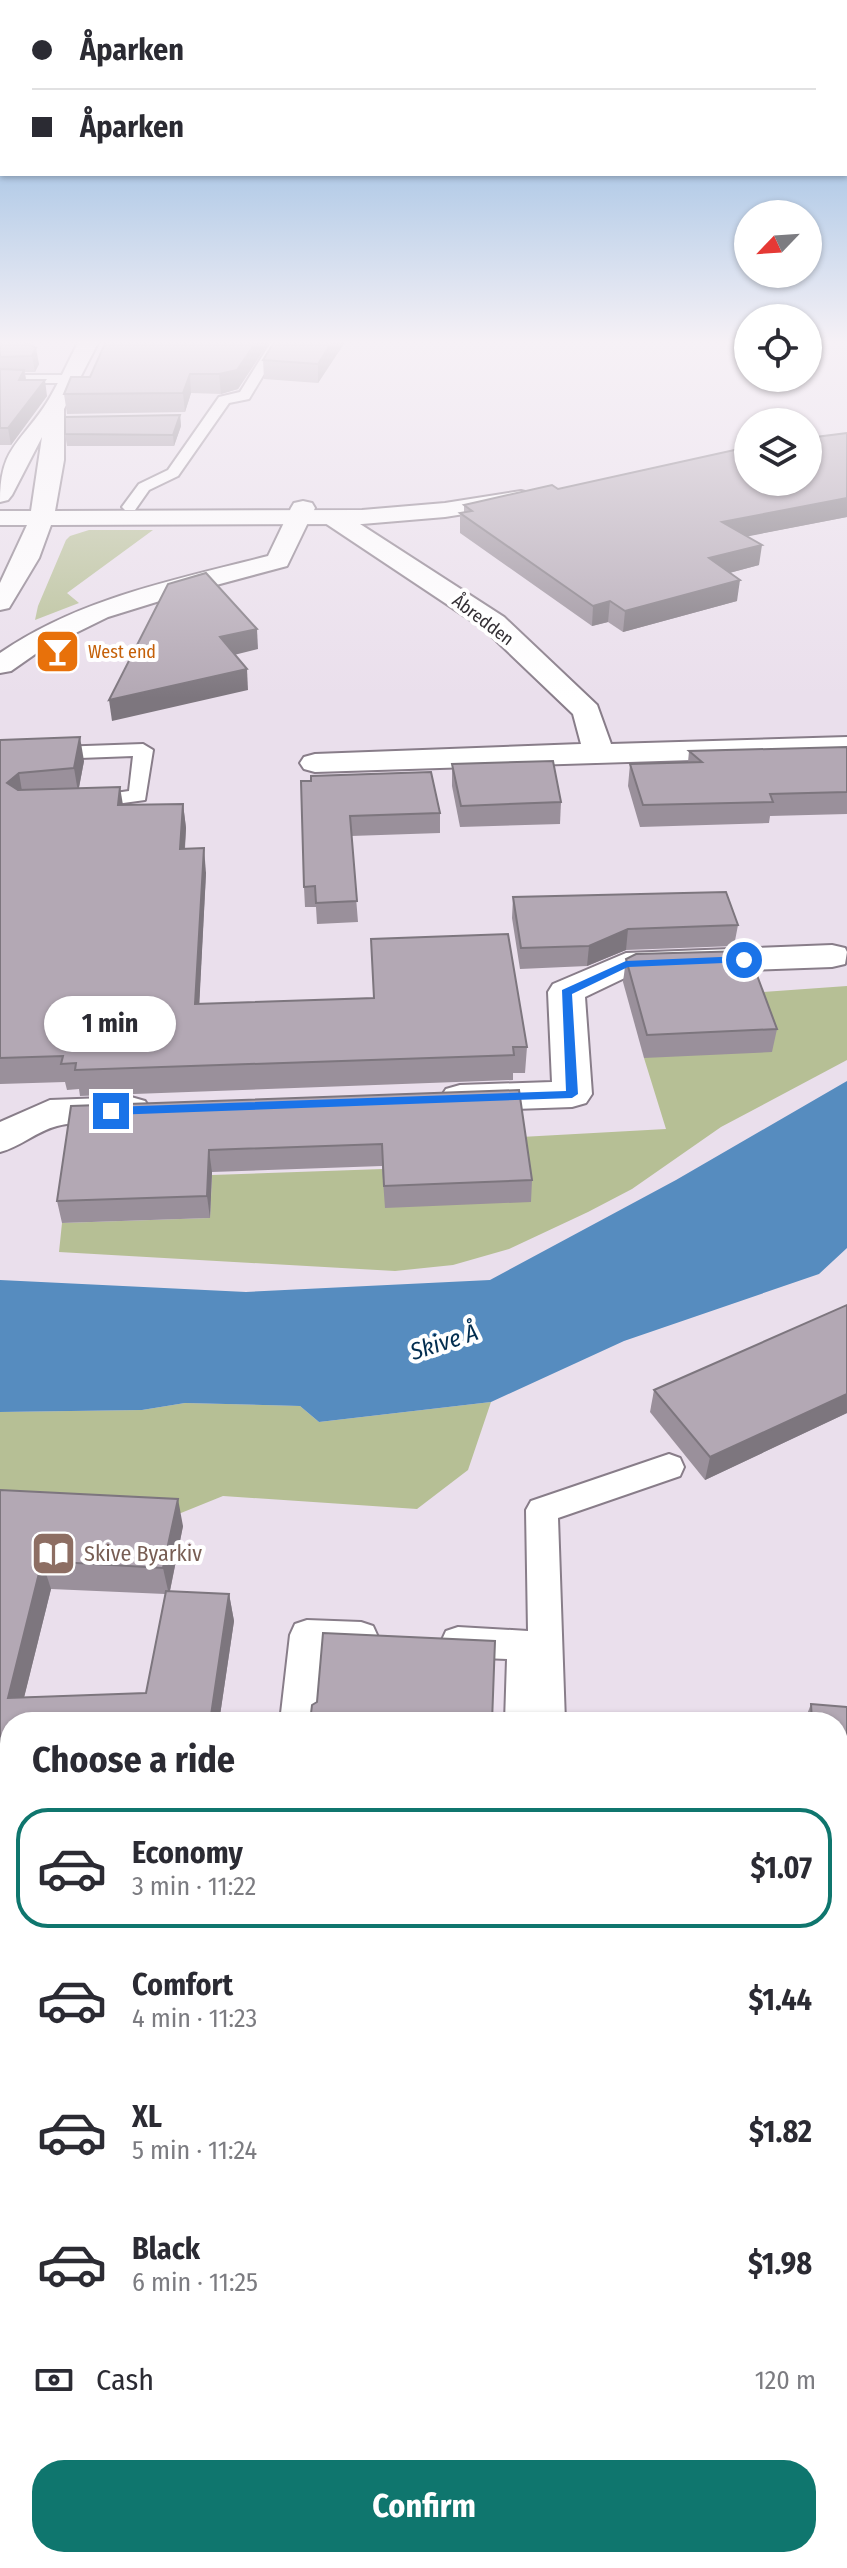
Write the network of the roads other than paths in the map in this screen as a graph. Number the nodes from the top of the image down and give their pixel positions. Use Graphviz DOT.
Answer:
graph roads {
  1 [pos="18,459"];
  2 [pos="53,459"];
  3 [pos="181,459"];
  4 [pos="539,494"];
  5 [pos="0,495"];
  6 [pos="494,502"];
  7 [pos="0,504"];
  8 [pos="130,507"];
  9 [pos="43,514"];
  10 [pos="300,514"];
  11 [pos="0,518"];
  12 [pos="334,518"];
  13 [pos="0,602"];
  14 [pos="1,665"];
  15 [pos="847,746"];
  16 [pos="598,753"];
  17 [pos="0,755"];
  18 [pos="315,763"];
  19 [pos="64,804"];
  20 [pos="832,956"];
  21 [pos="429,1100"];
  22 [pos="160,1109"];
  23 [pos="0,1139"];
  24 [pos="669,1467"];
  25 [pos="299,1712"];
  26 [pos="523,1712"];
  27 [pos="547,1712"];
  1 -- 5 [label="street"];
  2 -- 9 [label="street"];
  3 -- 8 [label="lane"];
  4 -- 6 [label="street"];
  6 -- 10 [label="street"];
  6 -- 12 [label="street"];
  7 -- 9 [label="street"];
  8 -- 9 [label="street"];
  8 -- 10 [label="street"];
  9 -- 10 [label="street"];
  9 -- 11 [label="street"];
  9 -- 13 [label="street"];
  10 -- 12 [label="street"];
  10 -- 14 [label="street"];
  12 -- 16 [label="street, Åbredden"];
  15 -- 16 [label="street"];
  16 -- 18 [label="street"];
  17 -- 19 [label="lane"];
  20 -- 21 [label="street"];
  22 -- 23 [label="street"];
  24 -- 27 [label="lane"];
  25 -- 26 [label="lane"];
}
